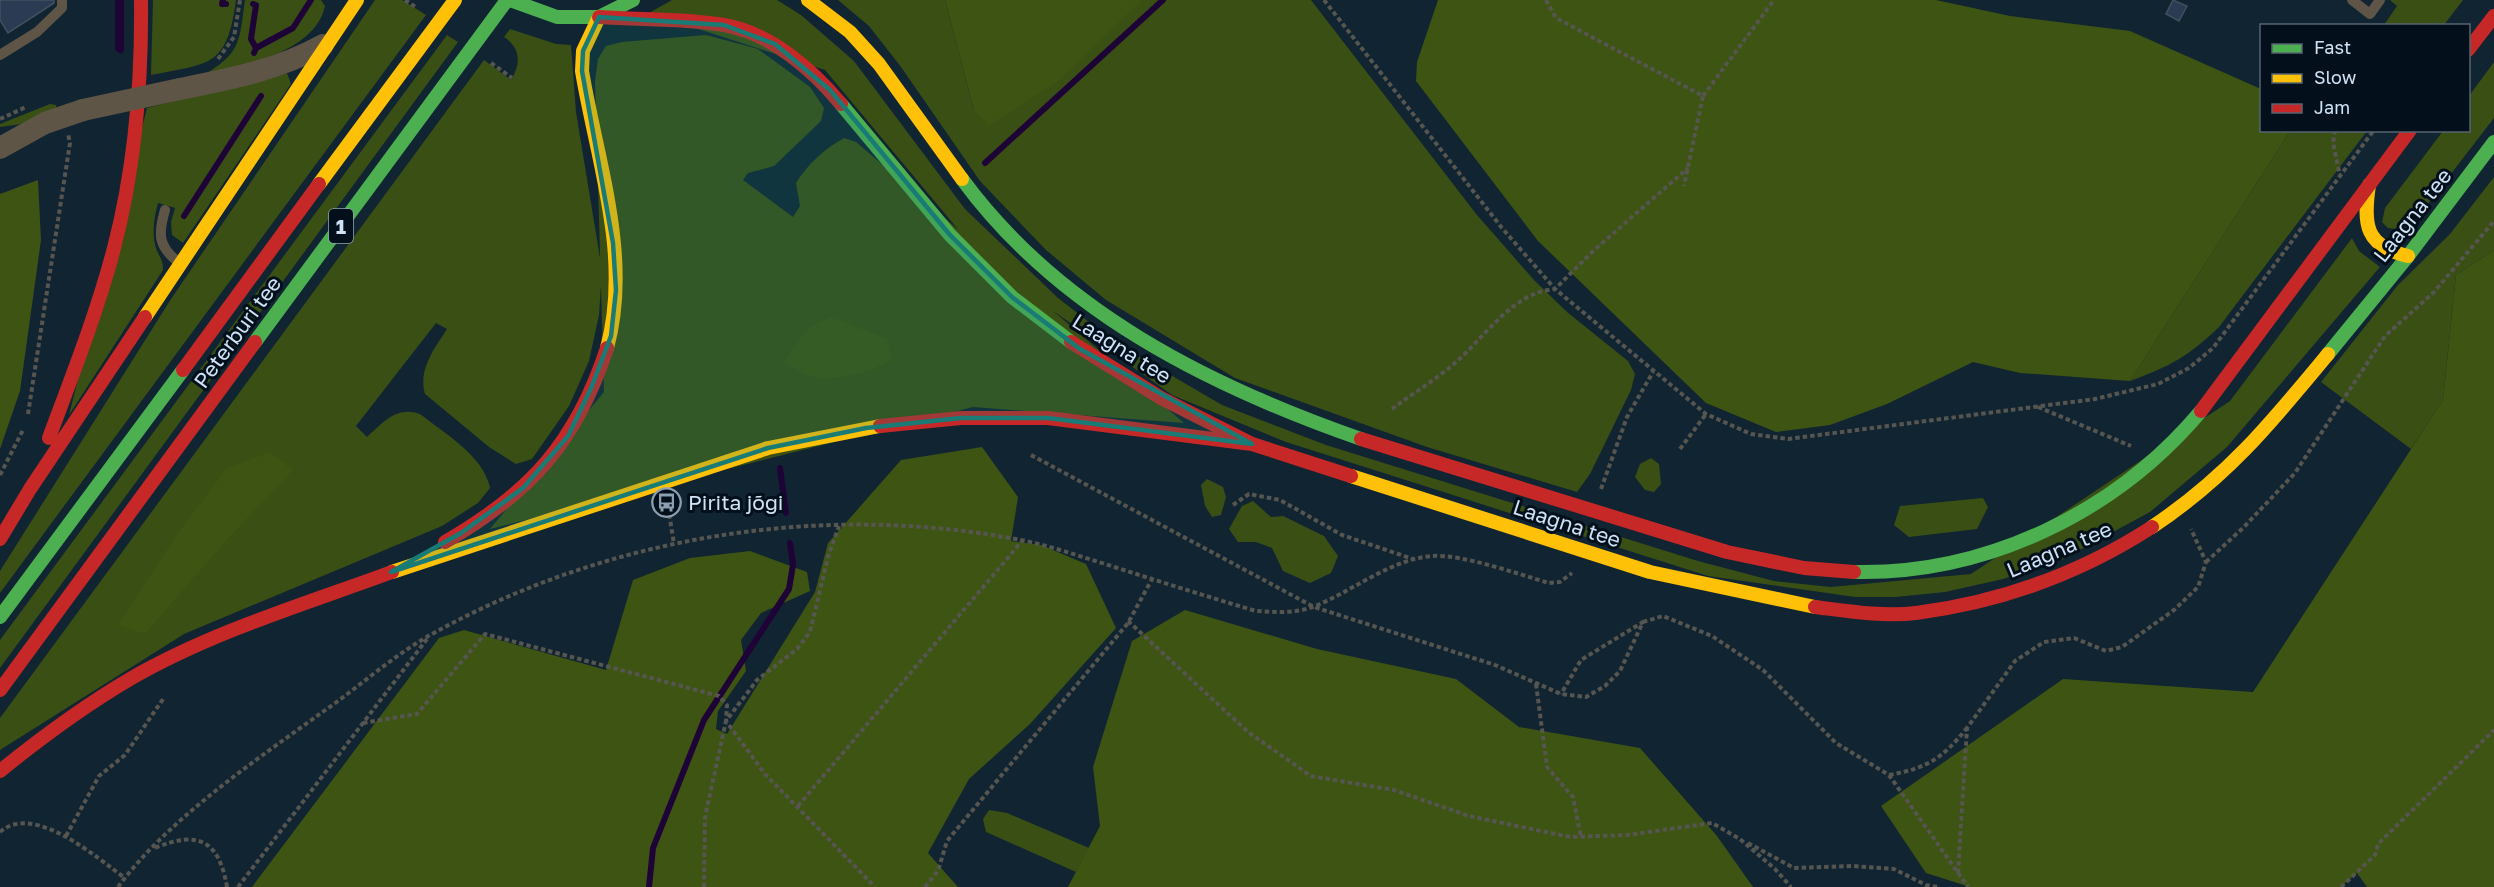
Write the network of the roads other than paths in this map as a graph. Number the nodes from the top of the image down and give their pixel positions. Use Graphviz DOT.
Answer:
graph roads {
  1 [pos="62,0"];
  2 [pos="141,0"];
  3 [pos="455,0"];
  4 [pos="509,0"];
  5 [pos="633,0"];
  6 [pos="808,0"];
  7 [pos="2352,0"];
  8 [pos="2380,0"];
  9 [pos="352,2"];
  10 [pos="2494,16"];
  11 [pos="599,17"];
  12 [pos="330,41"];
  13 [pos="2470,49"];
  14 [pos="0,55"];
  15 [pos="2408,132"];
  16 [pos="2494,142"];
  17 [pos="0,148"];
  18 [pos="2369,185"];
  19 [pos="165,210"];
  20 [pos="2408,256"];
  21 [pos="181,264"];
  22 [pos="1252,444"];
  23 [pos="30,489"];
  24 [pos="0,539"];
  25 [pos="391,572"];
  26 [pos="0,617"];
  27 [pos="0,690"];
  28 [pos="0,771"];
  1 -- 14 [label="lane"];
  2 -- 23 [label="main road"];
  3 -- 26 [label="main road, Peterburi tee / 1"];
  4 -- 11 [label="main road, Laagna tee"];
  4 -- 27 [label="main road, Peterburi tee / 1"];
  5 -- 11 [label="main road"];
  6 -- 18 [label="main road, Laagna tee"];
  7 -- 8 [label="lane"];
  9 -- 12 [label="main road"];
  10 -- 13 [label="main road"];
  11 -- 22 [label="main road, Laagna tee"];
  11 -- 25 [label="main road"];
  12 -- 17 [label="street, bridge"];
  12 -- 21 [label="main road"];
  15 -- 18 [label="main road, Laagna tee"];
  16 -- 20 [label="main road, Laagna tee"];
  18 -- 20 [label="main road"];
  19 -- 21 [label="lane"];
  20 -- 22 [label="main road, Laagna tee"];
  21 -- 23 [label="main road"];
  22 -- 25 [label="main road"];
  23 -- 24 [label="main road"];
  25 -- 28 [label="main road"];
}
